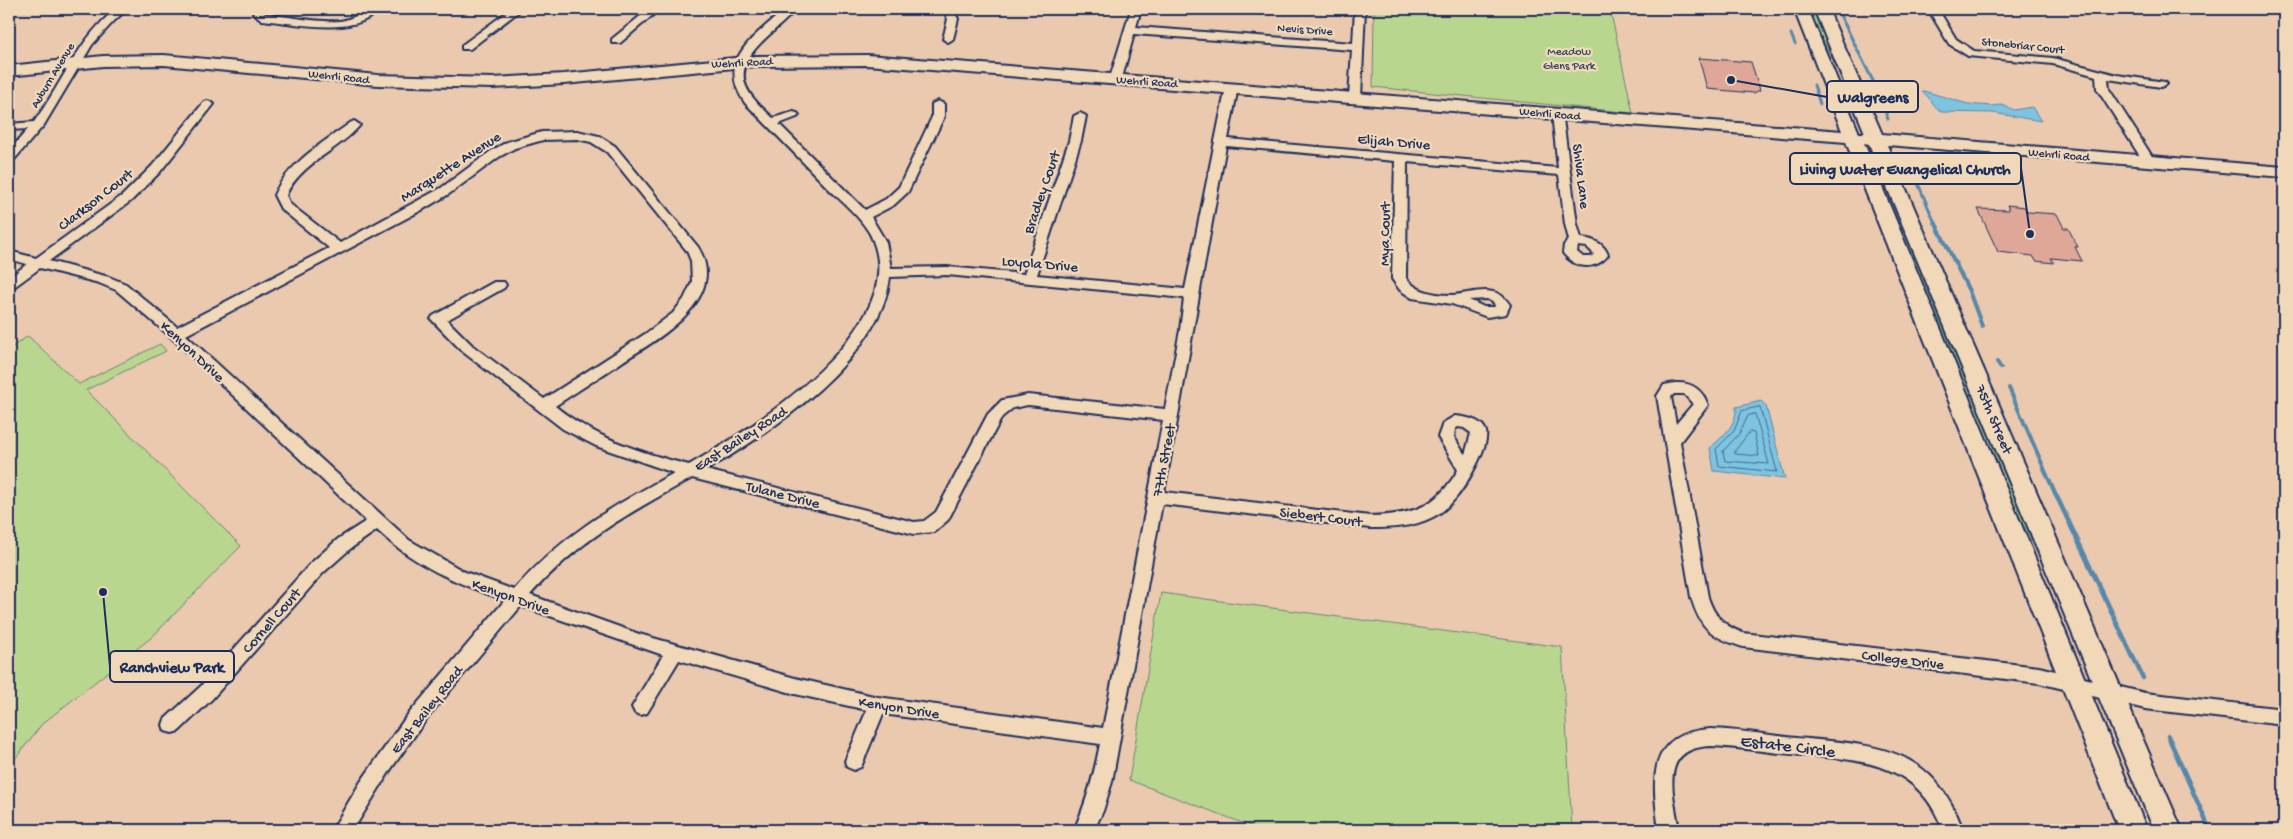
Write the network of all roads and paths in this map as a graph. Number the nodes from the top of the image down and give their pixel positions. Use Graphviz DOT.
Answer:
graph roads {
  1 [pos="122,9"];
  2 [pos="375,9"];
  3 [pos="517,9"];
  4 [pos="655,9"];
  5 [pos="791,9"];
  6 [pos="836,9"];
  7 [pos="887,9"];
  8 [pos="948,9"];
  9 [pos="1136,9"];
  10 [pos="1360,9"];
  11 [pos="1801,9"];
  12 [pos="1821,9"];
  13 [pos="1933,9"];
  14 [pos="257,14"];
  15 [pos="1130,30"];
  16 [pos="948,39"];
  17 [pos="616,41"];
  18 [pos="1358,46"];
  19 [pos="466,47"];
  20 [pos="739,62"];
  21 [pos="75,63"];
  22 [pos="9,71"];
  23 [pos="2102,75"];
  24 [pos="1116,78"];
  25 [pos="2161,84"];
  26 [pos="1232,87"];
  27 [pos="1355,97"];
  28 [pos="208,104"];
  29 [pos="938,104"];
  30 [pos="793,114"];
  31 [pos="1558,114"];
  32 [pos="1080,116"];
  33 [pos="771,123"];
  34 [pos="38,125"];
  35 [pos="354,125"];
  36 [pos="9,127"];
  37 [pos="1853,137"];
  38 [pos="1876,138"];
  39 [pos="1221,142"];
  40 [pos="9,158"];
  41 [pos="1401,158"];
  42 [pos="2150,161"];
  43 [pos="1565,172"];
  44 [pos="2284,172"];
  45 [pos="862,216"];
  46 [pos="1576,242"];
  47 [pos="339,249"];
  48 [pos="9,255"];
  49 [pos="39,263"];
  50 [pos="885,273"];
  51 [pos="1029,278"];
  52 [pos="9,284"];
  53 [pos="499,285"];
  54 [pos="1191,294"];
  55 [pos="1453,299"];
  56 [pos="176,334"];
  57 [pos="544,406"];
  58 [pos="1171,415"];
  59 [pos="1672,441"];
  60 [pos="1466,470"];
  61 [pos="690,471"];
  62 [pos="1156,497"];
  63 [pos="377,522"];
  64 [pos="517,598"];
  65 [pos="675,652"];
  66 [pos="2074,684"];
  67 [pos="2110,692"];
  68 [pos="878,705"];
  69 [pos="641,707"];
  70 [pos="2284,717"];
  71 [pos="172,725"];
  72 [pos="1111,737"];
  73 [pos="854,760"];
  74 [pos="342,830"];
  75 [pos="1084,830"];
  76 [pos="1669,830"];
  77 [pos="1953,830"];
  78 [pos="2133,830"];
  79 [pos="2168,830"];
  1 -- 21 [label="street, Auburn Avenue"];
  2 -- 14 [label="street"];
  3 -- 19 [label="street"];
  4 -- 17 [label="street"];
  5 -- 20 [label="street"];
  6 -- 7 [label="street"];
  8 -- 16 [label="street"];
  9 -- 15 [label="street"];
  10 -- 18 [label="street"];
  11 -- 37 [label="main road, 75th Street"];
  12 -- 38 [label="main road, 75th Street"];
  13 -- 23 [label="street, Stonebriar Court"];
  15 -- 18 [label="street, Nevis Drive"];
  15 -- 24 [label="street"];
  18 -- 27 [label="street"];
  20 -- 21 [label="main road, Wehrli Road"];
  20 -- 24 [label="main road, Wehrli Road"];
  20 -- 33 [label="street, East Bailey Road"];
  21 -- 22 [label="main road, Wehrli Road"];
  21 -- 34 [label="street, Auburn Avenue"];
  23 -- 25 [label="street, Stonebriar Court"];
  23 -- 42 [label="street"];
  24 -- 26 [label="main road, Wehrli Road"];
  26 -- 27 [label="main road, Wehrli Road"];
  26 -- 39 [label="street, 77th Street"];
  27 -- 31 [label="main road, Wehrli Road"];
  28 -- 49 [label="street, Clarkson Court"];
  29 -- 45 [label="street"];
  30 -- 33 [label="street"];
  31 -- 37 [label="main road, Wehrli Road"];
  31 -- 43 [label="street, Shiva Lane"];
  32 -- 51 [label="street, Bradley Court"];
  33 -- 45 [label="street, East Bailey Road"];
  34 -- 36 [label="street"];
  34 -- 40 [label="street, Auburn Avenue"];
  35 -- 47 [label="street"];
  37 -- 38 [label="main road, Wehrli Road"];
  37 -- 66 [label="main road, 75th Street"];
  38 -- 42 [label="main road, Wehrli Road"];
  38 -- 67 [label="main road, 75th Street"];
  39 -- 41 [label="street, Elijah Drive"];
  39 -- 54 [label="street, 77th Street"];
  41 -- 43 [label="street, Elijah Drive"];
  41 -- 55 [label="street, Mya Court"];
  42 -- 44 [label="main road, Wehrli Road"];
  43 -- 46 [label="street, Shiva Lane"];
  45 -- 50 [label="street, East Bailey Road"];
  47 -- 56 [label="street, Marquette Avenue"];
  47 -- 57 [label="street, Marquette Avenue"];
  48 -- 49 [label="street, Kenyon Drive"];
  49 -- 52 [label="street, Clarkson Court"];
  49 -- 56 [label="street, Kenyon Drive"];
  50 -- 51 [label="street, Loyola Drive"];
  50 -- 61 [label="street, East Bailey Road"];
  51 -- 54 [label="street, Loyola Drive"];
  53 -- 57 [label="street, Tulane Drive"];
  54 -- 58 [label="street, 77th Street"];
  56 -- 63 [label="street, Kenyon Drive"];
  57 -- 61 [label="street, Tulane Drive"];
  58 -- 61 [label="street, Tulane Drive"];
  58 -- 62 [label="street, 77th Street"];
  59 -- 66 [label="street, College Drive"];
  60 -- 62 [label="street, Siebert Court"];
  61 -- 64 [label="street, East Bailey Road"];
  62 -- 72 [label="street, 77th Street"];
  63 -- 64 [label="street, Kenyon Drive"];
  63 -- 71 [label="street, Cornell Court"];
  64 -- 65 [label="street, Kenyon Drive"];
  64 -- 74 [label="street, East Bailey Road"];
  65 -- 68 [label="street, Kenyon Drive"];
  65 -- 69 [label="street"];
  66 -- 67 [label="street, College Drive"];
  66 -- 78 [label="main road, 75th Street"];
  67 -- 70 [label="street, College Drive"];
  67 -- 79 [label="main road, 75th Street"];
  68 -- 72 [label="street, Kenyon Drive"];
  68 -- 73 [label="street"];
  72 -- 75 [label="street, 77th Street"];
  76 -- 77 [label="street, Estate Circle"];
}
